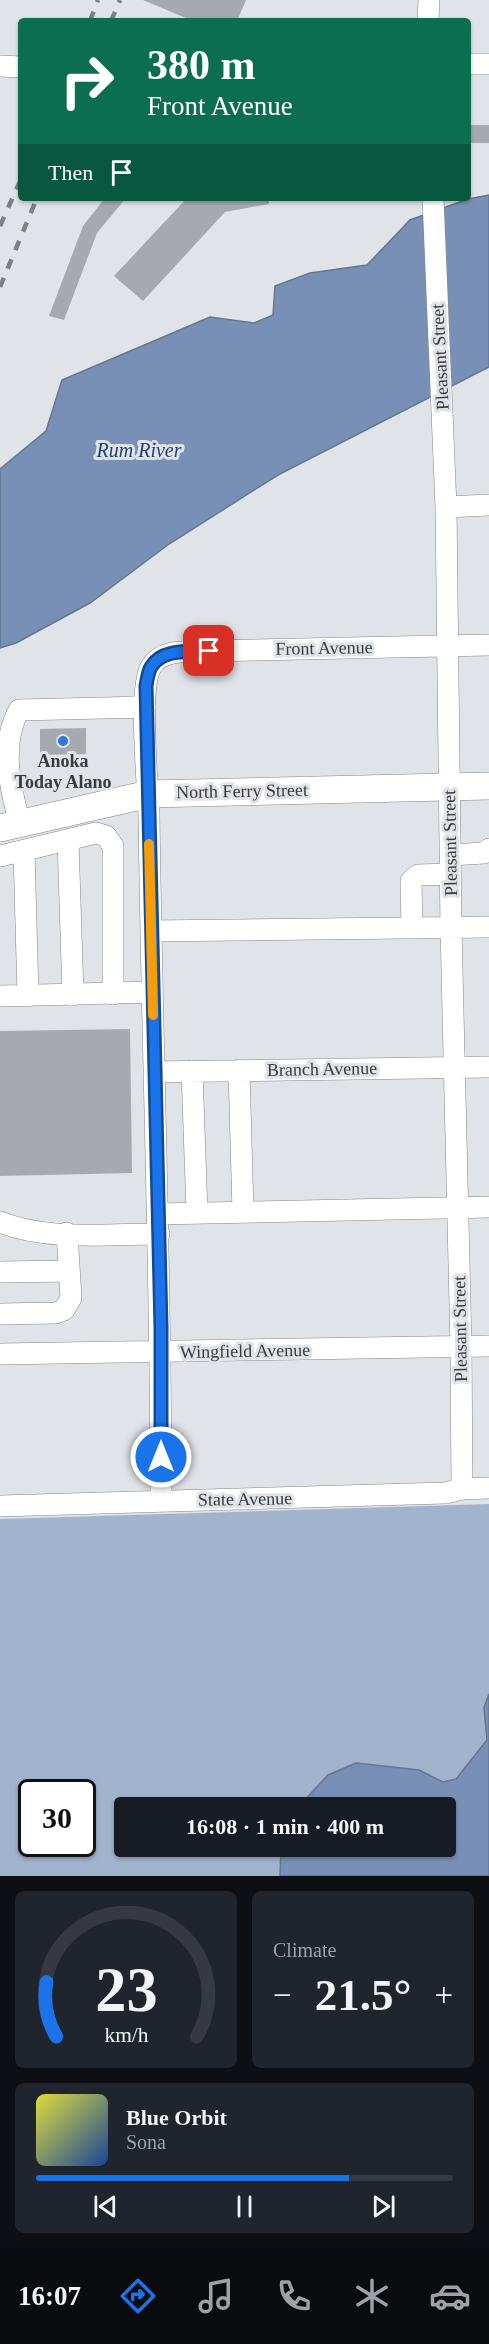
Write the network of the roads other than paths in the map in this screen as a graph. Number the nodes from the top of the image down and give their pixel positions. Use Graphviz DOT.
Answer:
graph roads {
  1 [pos="429,0"];
  2 [pos="428,18"];
  3 [pos="471,64"];
  4 [pos="489,64"];
  5 [pos="0,66"];
  6 [pos="18,67"];
  7 [pos="433,201"];
  8 [pos="489,505"];
  9 [pos="446,507"];
  10 [pos="489,645"];
  11 [pos="448,646"];
  12 [pos="145,707"];
  13 [pos="449,786"];
  14 [pos="489,786"];
  15 [pos="148,794"];
  16 [pos="10,826"];
  17 [pos="68,840"];
  18 [pos="489,849"];
  19 [pos="24,851"];
  20 [pos="0,856"];
  21 [pos="450,864"];
  22 [pos="489,927"];
  23 [pos="412,928"];
  24 [pos="451,928"];
  25 [pos="151,931"];
  26 [pos="152,993"];
  27 [pos="73,994"];
  28 [pos="112,994"];
  29 [pos="0,996"];
  30 [pos="28,996"];
  31 [pos="456,1067"];
  32 [pos="489,1067"];
  33 [pos="239,1070"];
  34 [pos="192,1071"];
  35 [pos="154,1072"];
  36 [pos="458,1207"];
  37 [pos="489,1207"];
  38 [pos="243,1212"];
  39 [pos="197,1213"];
  40 [pos="0,1222"];
  41 [pos="158,1224"];
  42 [pos="67,1233"];
  43 [pos="69,1270"];
  44 [pos="0,1272"];
  45 [pos="0,1314"];
  46 [pos="489,1346"];
  47 [pos="461,1347"];
  48 [pos="161,1352"];
  49 [pos="0,1354"];
  50 [pos="489,1488"];
  51 [pos="462,1489"];
  52 [pos="161,1501"];
  53 [pos="0,1506"];
  1 -- 2 [label="street"];
  3 -- 4 [label="street"];
  5 -- 6 [label="street"];
  7 -- 9 [label="street, Pleasant Street"];
  8 -- 9 [label="street"];
  9 -- 11 [label="street, Pleasant Street"];
  10 -- 11 [label="street, Front Avenue"];
  11 -- 12 [label="street, Front Avenue"];
  11 -- 13 [label="street, Pleasant Street"];
  12 -- 15 [label="street"];
  12 -- 16 [label="street"];
  13 -- 14 [label="main road, North Ferry Street"];
  13 -- 15 [label="main road, North Ferry Street"];
  13 -- 21 [label="street, Pleasant Street"];
  15 -- 16 [label="main road, North Ferry Street"];
  15 -- 25 [label="street"];
  17 -- 19 [label="street"];
  17 -- 27 [label="street"];
  17 -- 28 [label="street"];
  18 -- 21 [label="street"];
  19 -- 20 [label="street"];
  19 -- 30 [label="street"];
  21 -- 23 [label="street"];
  21 -- 24 [label="street, Pleasant Street"];
  22 -- 24 [label="street"];
  23 -- 24 [label="street"];
  23 -- 25 [label="street"];
  24 -- 31 [label="street, Pleasant Street"];
  25 -- 26 [label="street"];
  26 -- 28 [label="street"];
  26 -- 35 [label="street"];
  27 -- 28 [label="street"];
  27 -- 30 [label="street"];
  29 -- 30 [label="street"];
  31 -- 32 [label="street, Branch Avenue"];
  31 -- 33 [label="street, Branch Avenue"];
  31 -- 36 [label="street, Pleasant Street"];
  33 -- 34 [label="street, Branch Avenue"];
  33 -- 38 [label="street"];
  34 -- 35 [label="street, Branch Avenue"];
  34 -- 39 [label="street"];
  35 -- 41 [label="street"];
  36 -- 37 [label="street"];
  36 -- 38 [label="street"];
  36 -- 47 [label="street, Pleasant Street"];
  38 -- 39 [label="street"];
  39 -- 41 [label="street"];
  40 -- 42 [label="street"];
  41 -- 42 [label="street"];
  41 -- 48 [label="street"];
  42 -- 43 [label="street"];
  43 -- 44 [label="street"];
  43 -- 45 [label="street"];
  46 -- 47 [label="street, Wingfield Avenue"];
  47 -- 48 [label="street, Wingfield Avenue"];
  47 -- 51 [label="street, Pleasant Street"];
  48 -- 49 [label="street, Wingfield Avenue"];
  48 -- 52 [label="street"];
  50 -- 51 [label="street, State Avenue"];
  51 -- 52 [label="street, State Avenue"];
  52 -- 53 [label="street, State Avenue"];
}
